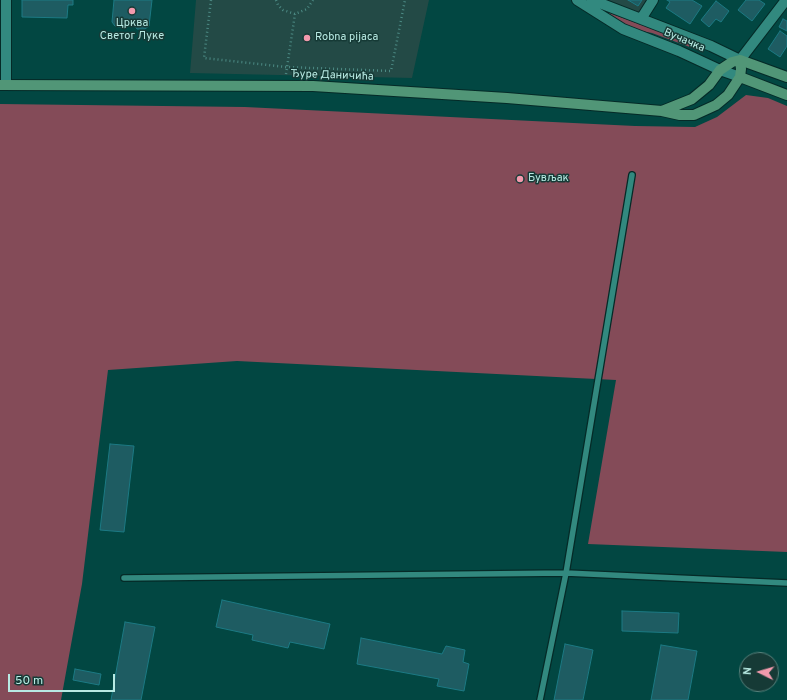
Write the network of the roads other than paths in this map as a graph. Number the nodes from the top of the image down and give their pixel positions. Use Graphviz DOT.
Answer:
graph roads {
  1 [pos="6,0"];
  2 [pos="577,0"];
  3 [pos="592,0"];
  4 [pos="653,0"];
  5 [pos="786,0"];
  6 [pos="641,19"];
  7 [pos="740,60"];
  8 [pos="720,70"];
  9 [pos="740,77"];
  10 [pos="787,77"];
  11 [pos="3,85"];
  12 [pos="787,95"];
  13 [pos="662,111"];
  14 [pos="632,175"];
  15 [pos="566,573"];
  16 [pos="124,578"];
  17 [pos="787,583"];
  18 [pos="540,700"];
  1 -- 11 [label="street"];
  2 -- 8 [label="street, Вучачка"];
  3 -- 6 [label="street, Вучачка"];
  4 -- 6 [label="street"];
  5 -- 7 [label="street"];
  6 -- 7 [label="street, Вучачка"];
  7 -- 8 [label="street"];
  7 -- 9 [label="street"];
  7 -- 10 [label="street, Вучачка"];
  8 -- 9 [label="street, Вучачка"];
  8 -- 13 [label="street, Ђуре Даничића"];
  9 -- 12 [label="street, Вучачка"];
  9 -- 13 [label="street, Ђуре Даничића"];
  11 -- 13 [label="street, Ђуре Даничића"];
  14 -- 15 [label="lane"];
  15 -- 16 [label="lane"];
  15 -- 17 [label="lane"];
  15 -- 18 [label="lane"];
}
